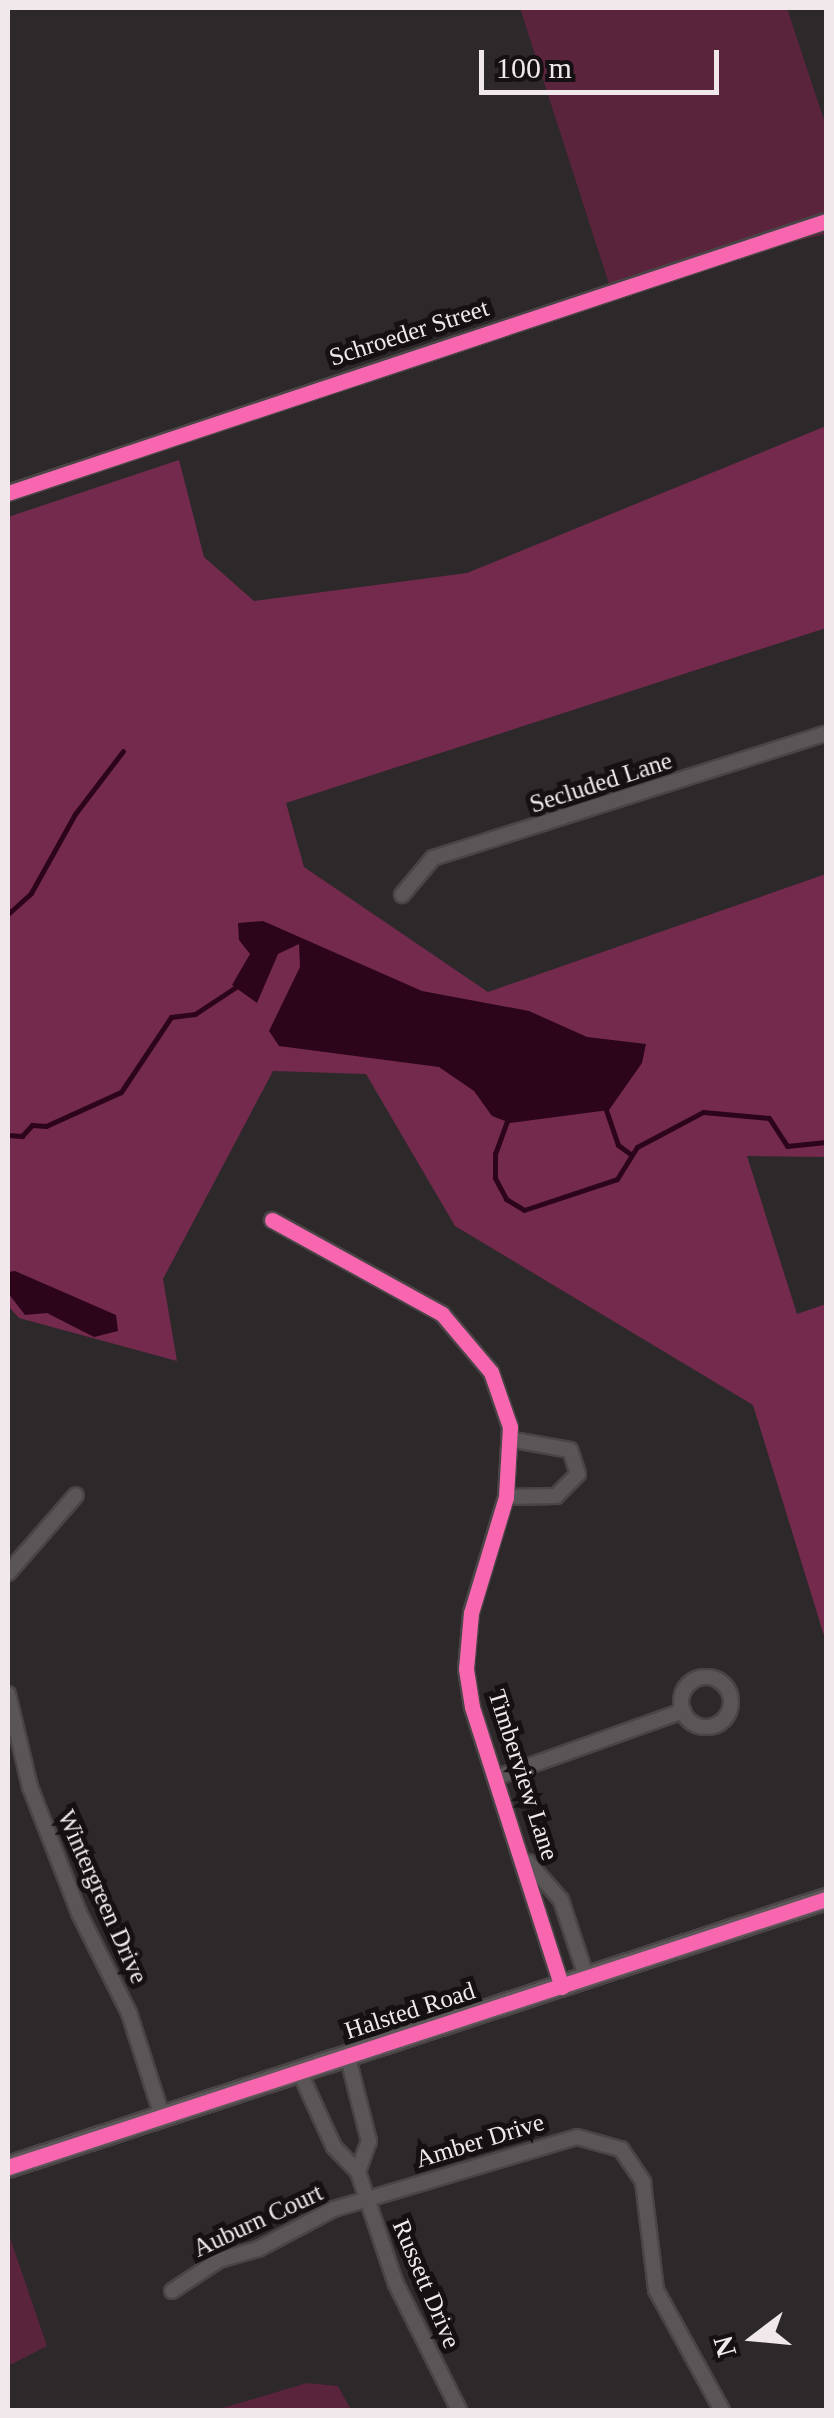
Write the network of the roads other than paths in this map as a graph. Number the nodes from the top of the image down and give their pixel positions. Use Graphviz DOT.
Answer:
graph roads {
  1 [pos="826,221"];
  2 [pos="8,493"];
  3 [pos="826,732"];
  4 [pos="402,895"];
  5 [pos="272,1220"];
  6 [pos="509,1440"];
  7 [pos="76,1495"];
  8 [pos="506,1498"];
  9 [pos="8,1573"];
  10 [pos="8,1694"];
  11 [pos="682,1711"];
  12 [pos="12,1728"];
  13 [pos="495,1778"];
  14 [pos="526,1860"];
  15 [pos="826,1899"];
  16 [pos="587,1979"];
  17 [pos="562,1987"];
  18 [pos="348,2058"];
  19 [pos="300,2074"];
  20 [pos="162,2116"];
  21 [pos="8,2167"];
  22 [pos="358,2172"];
  23 [pos="367,2200"];
  24 [pos="172,2291"];
  25 [pos="459,2410"];
  26 [pos="722,2410"];
  1 -- 2 [label="street, Schroeder Street"];
  3 -- 4 [label="street, Secluded Lane"];
  5 -- 6 [label="street, Timberview Lane"];
  6 -- 8 [label="street, Timberview Lane"];
  6 -- 8 [label="street"];
  7 -- 9 [label="street"];
  8 -- 13 [label="street, Timberview Lane"];
  10 -- 12 [label="street, Wintergreen Drive"];
  11 -- 13 [label="street"];
  12 -- 20 [label="street, Wintergreen Drive"];
  13 -- 14 [label="street, Timberview Lane"];
  14 -- 16 [label="street, Timberview Lane"];
  14 -- 17 [label="street, Timberview Lane"];
  15 -- 16 [label="street, Halsted Road"];
  16 -- 17 [label="street, Halsted Road"];
  17 -- 18 [label="street, Halsted Road"];
  18 -- 19 [label="street, Halsted Road"];
  18 -- 22 [label="street, Russett Drive"];
  19 -- 20 [label="street, Halsted Road"];
  19 -- 22 [label="street, Russett Drive"];
  20 -- 21 [label="street, Halsted Road"];
  22 -- 23 [label="street, Russett Drive"];
  23 -- 24 [label="street, Auburn Court"];
  23 -- 25 [label="street, Russett Drive"];
  23 -- 26 [label="street, Amber Drive"];
}
